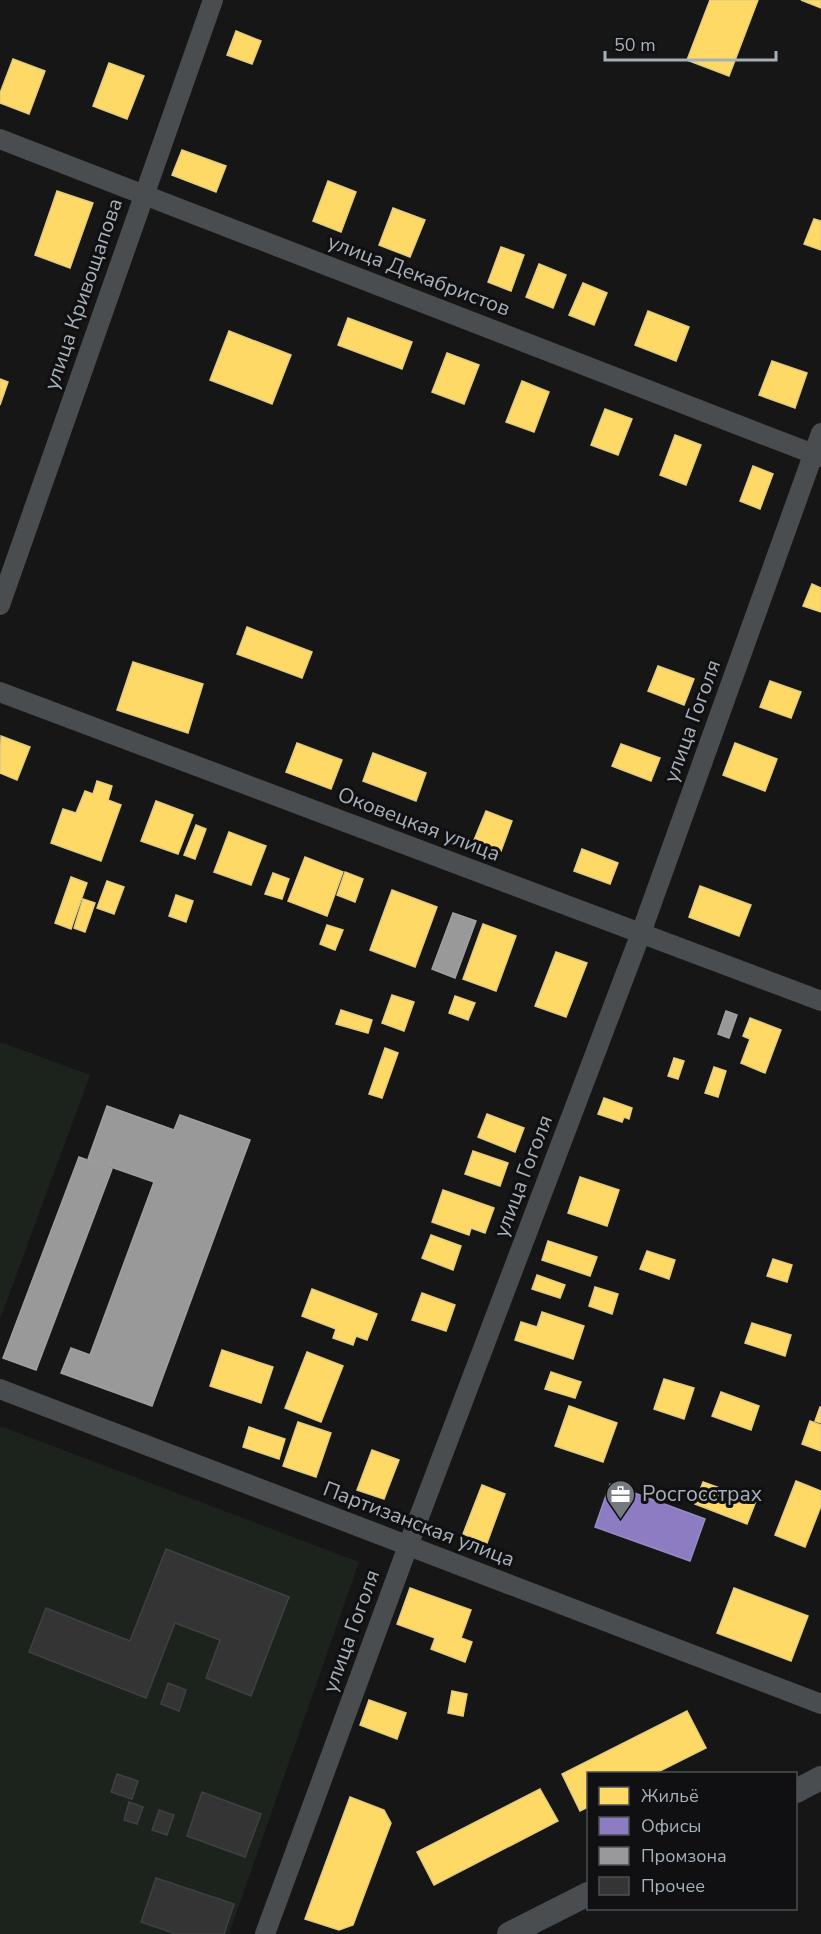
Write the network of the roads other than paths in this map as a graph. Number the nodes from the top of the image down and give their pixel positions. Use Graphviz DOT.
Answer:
graph roads {
  1 [pos="213,0"];
  2 [pos="0,139"];
  3 [pos="143,194"];
  4 [pos="821,433"];
  5 [pos="817,455"];
  6 [pos="0,605"];
  7 [pos="0,692"];
  8 [pos="641,933"];
  9 [pos="821,1001"];
  10 [pos="0,1389"];
  11 [pos="408,1546"];
  12 [pos="821,1704"];
  13 [pos="821,1778"];
  14 [pos="797,1790"];
  15 [pos="587,1895"];
  16 [pos="265,1934"];
  17 [pos="509,1934"];
  1 -- 3 [label="street, улица Кривощапова"];
  2 -- 3 [label="street, улица Декабристов"];
  3 -- 5 [label="street, улица Декабристов"];
  3 -- 6 [label="street, улица Кривощапова"];
  4 -- 5 [label="street, улица Гоголя"];
  5 -- 8 [label="street, улица Гоголя"];
  7 -- 8 [label="street, Оковецкая улица"];
  8 -- 9 [label="street, Оковецкая улица"];
  8 -- 11 [label="street, улица Гоголя"];
  10 -- 11 [label="street, Партизанская улица"];
  11 -- 12 [label="street, Партизанская улица"];
  11 -- 16 [label="street, улица Гоголя"];
  13 -- 14 [label="street"];
  15 -- 17 [label="street"];
}
